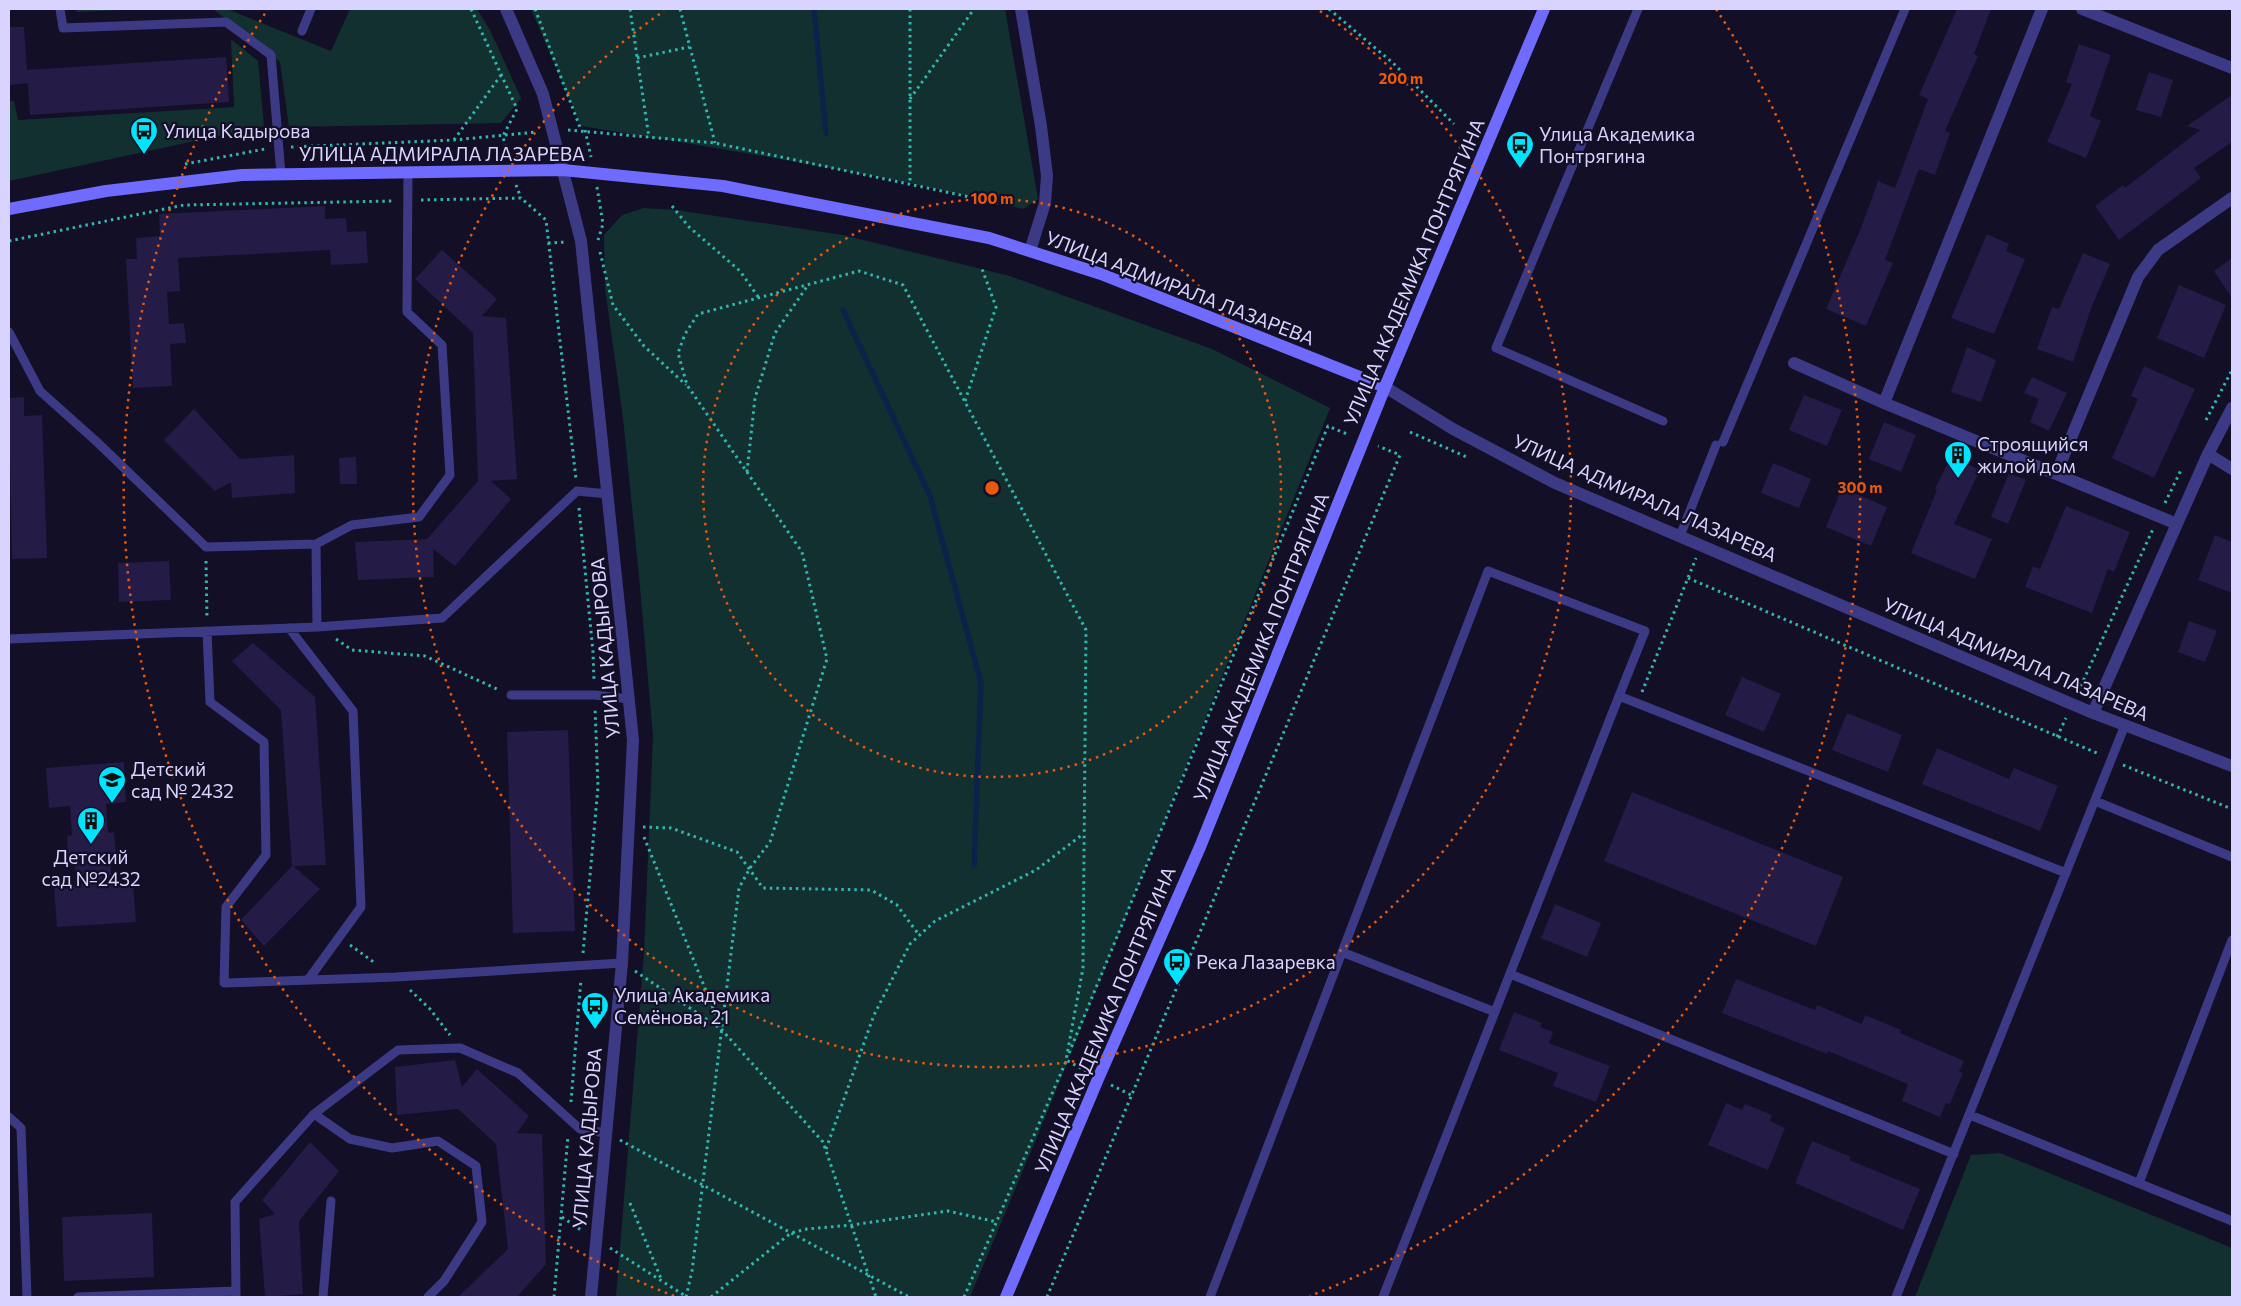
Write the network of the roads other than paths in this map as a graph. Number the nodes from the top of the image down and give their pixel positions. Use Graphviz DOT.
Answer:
graph roads {
  1 [pos="60,9"];
  2 [pos="311,9"];
  3 [pos="506,9"];
  4 [pos="1021,9"];
  5 [pos="1544,9"];
  6 [pos="1638,9"];
  7 [pos="1905,9"];
  8 [pos="2042,9"];
  9 [pos="2082,9"];
  10 [pos="302,31"];
  11 [pos="2232,68"];
  12 [pos="563,170"];
  13 [pos="408,172"];
  14 [pos="282,174"];
  15 [pos="2232,198"];
  16 [pos="9,209"];
  17 [pos="1030,251"];
  18 [pos="9,332"];
  19 [pos="1794,363"];
  20 [pos="1385,388"];
  21 [pos="1884,403"];
  22 [pos="2232,408"];
  23 [pos="1663,420"];
  24 [pos="2208,454"];
  25 [pos="2232,469"];
  26 [pos="2056,474"];
  27 [pos="608,494"];
  28 [pos="2177,524"];
  29 [pos="1680,536"];
  30 [pos="316,544"];
  31 [pos="317,627"];
  32 [pos="289,628"];
  33 [pos="207,631"];
  34 [pos="9,639"];
  35 [pos="511,695"];
  36 [pos="1619,696"];
  37 [pos="629,699"];
  38 [pos="2093,713"];
  39 [pos="2125,725"];
  40 [pos="2232,766"];
  41 [pos="2095,801"];
  42 [pos="2232,857"];
  43 [pos="2066,873"];
  44 [pos="2232,940"];
  45 [pos="1342,952"];
  46 [pos="622,962"];
  47 [pos="1510,974"];
  48 [pos="308,980"];
  49 [pos="1495,1012"];
  50 [pos="314,1114"];
  51 [pos="1970,1115"];
  52 [pos="9,1117"];
  53 [pos="606,1133"];
  54 [pos="1954,1154"];
  55 [pos="2139,1183"];
  56 [pos="331,1201"];
  57 [pos="2232,1221"];
  58 [pos="236,1294"];
  59 [pos="27,1297"];
  60 [pos="78,1297"];
  61 [pos="323,1297"];
  62 [pos="428,1297"];
  63 [pos="591,1297"];
  64 [pos="1006,1297"];
  65 [pos="1210,1297"];
  66 [pos="1384,1297"];
  67 [pos="1896,1297"];
  1 -- 14 [label="lane"];
  2 -- 10 [label="lane"];
  3 -- 12 [label="street, УЛИЦА КАДЫРОВА"];
  4 -- 17 [label="street"];
  5 -- 20 [label="street, УЛИЦА АКАДЕМИКА ПОНТРЯГИНА"];
  6 -- 23 [label="lane"];
  7 -- 29 [label="lane"];
  8 -- 21 [label="street"];
  9 -- 11 [label="street"];
  12 -- 13 [label="street, УЛИЦА АДМИРАЛА ЛАЗАРЕВА"];
  12 -- 17 [label="street, УЛИЦА АДМИРАЛА ЛАЗАРЕВА"];
  12 -- 27 [label="street, УЛИЦА КАДЫРОВА"];
  13 -- 14 [label="street, УЛИЦА АДМИРАЛА ЛАЗАРЕВА"];
  13 -- 30 [label="lane"];
  14 -- 16 [label="street, УЛИЦА АДМИРАЛА ЛАЗАРЕВА"];
  15 -- 26 [label="street"];
  17 -- 20 [label="street, УЛИЦА АДМИРАЛА ЛАЗАРЕВА"];
  18 -- 30 [label="lane"];
  19 -- 21 [label="street"];
  20 -- 29 [label="street, УЛИЦА АДМИРАЛА ЛАЗАРЕВА"];
  20 -- 64 [label="street, УЛИЦА АКАДЕМИКА ПОНТРЯГИНА"];
  21 -- 26 [label="street"];
  22 -- 24 [label="street"];
  24 -- 25 [label="street"];
  24 -- 28 [label="street"];
  26 -- 28 [label="street"];
  27 -- 31 [label="lane"];
  27 -- 37 [label="street, УЛИЦА КАДЫРОВА"];
  28 -- 38 [label="street"];
  29 -- 38 [label="street, УЛИЦА АДМИРАЛА ЛАЗАРЕВА"];
  30 -- 31 [label="lane"];
  31 -- 32 [label="lane"];
  32 -- 33 [label="lane"];
  32 -- 48 [label="lane"];
  33 -- 34 [label="lane"];
  33 -- 48 [label="lane"];
  35 -- 37 [label="lane"];
  36 -- 43 [label="lane"];
  36 -- 45 [label="lane"];
  36 -- 47 [label="lane"];
  37 -- 46 [label="street, УЛИЦА КАДЫРОВА"];
  38 -- 39 [label="street, УЛИЦА АДМИРАЛА ЛАЗАРЕВА"];
  39 -- 40 [label="street, УЛИЦА АДМИРАЛА ЛАЗАРЕВА"];
  39 -- 41 [label="lane"];
  41 -- 42 [label="lane"];
  41 -- 43 [label="lane"];
  43 -- 51 [label="lane"];
  44 -- 55 [label="lane"];
  45 -- 49 [label="lane"];
  45 -- 65 [label="lane"];
  46 -- 48 [label="lane"];
  46 -- 53 [label="street, УЛИЦА КАДЫРОВА"];
  47 -- 49 [label="lane"];
  47 -- 54 [label="lane"];
  49 -- 66 [label="lane"];
  50 -- 53 [label="lane"];
  50 -- 58 [label="lane"];
  50 -- 62 [label="lane"];
  51 -- 54 [label="lane"];
  51 -- 55 [label="lane"];
  52 -- 59 [label="lane"];
  53 -- 63 [label="street, УЛИЦА КАДЫРОВА"];
  54 -- 67 [label="lane"];
  55 -- 57 [label="lane"];
  56 -- 61 [label="lane"];
  58 -- 60 [label="lane"];
}
